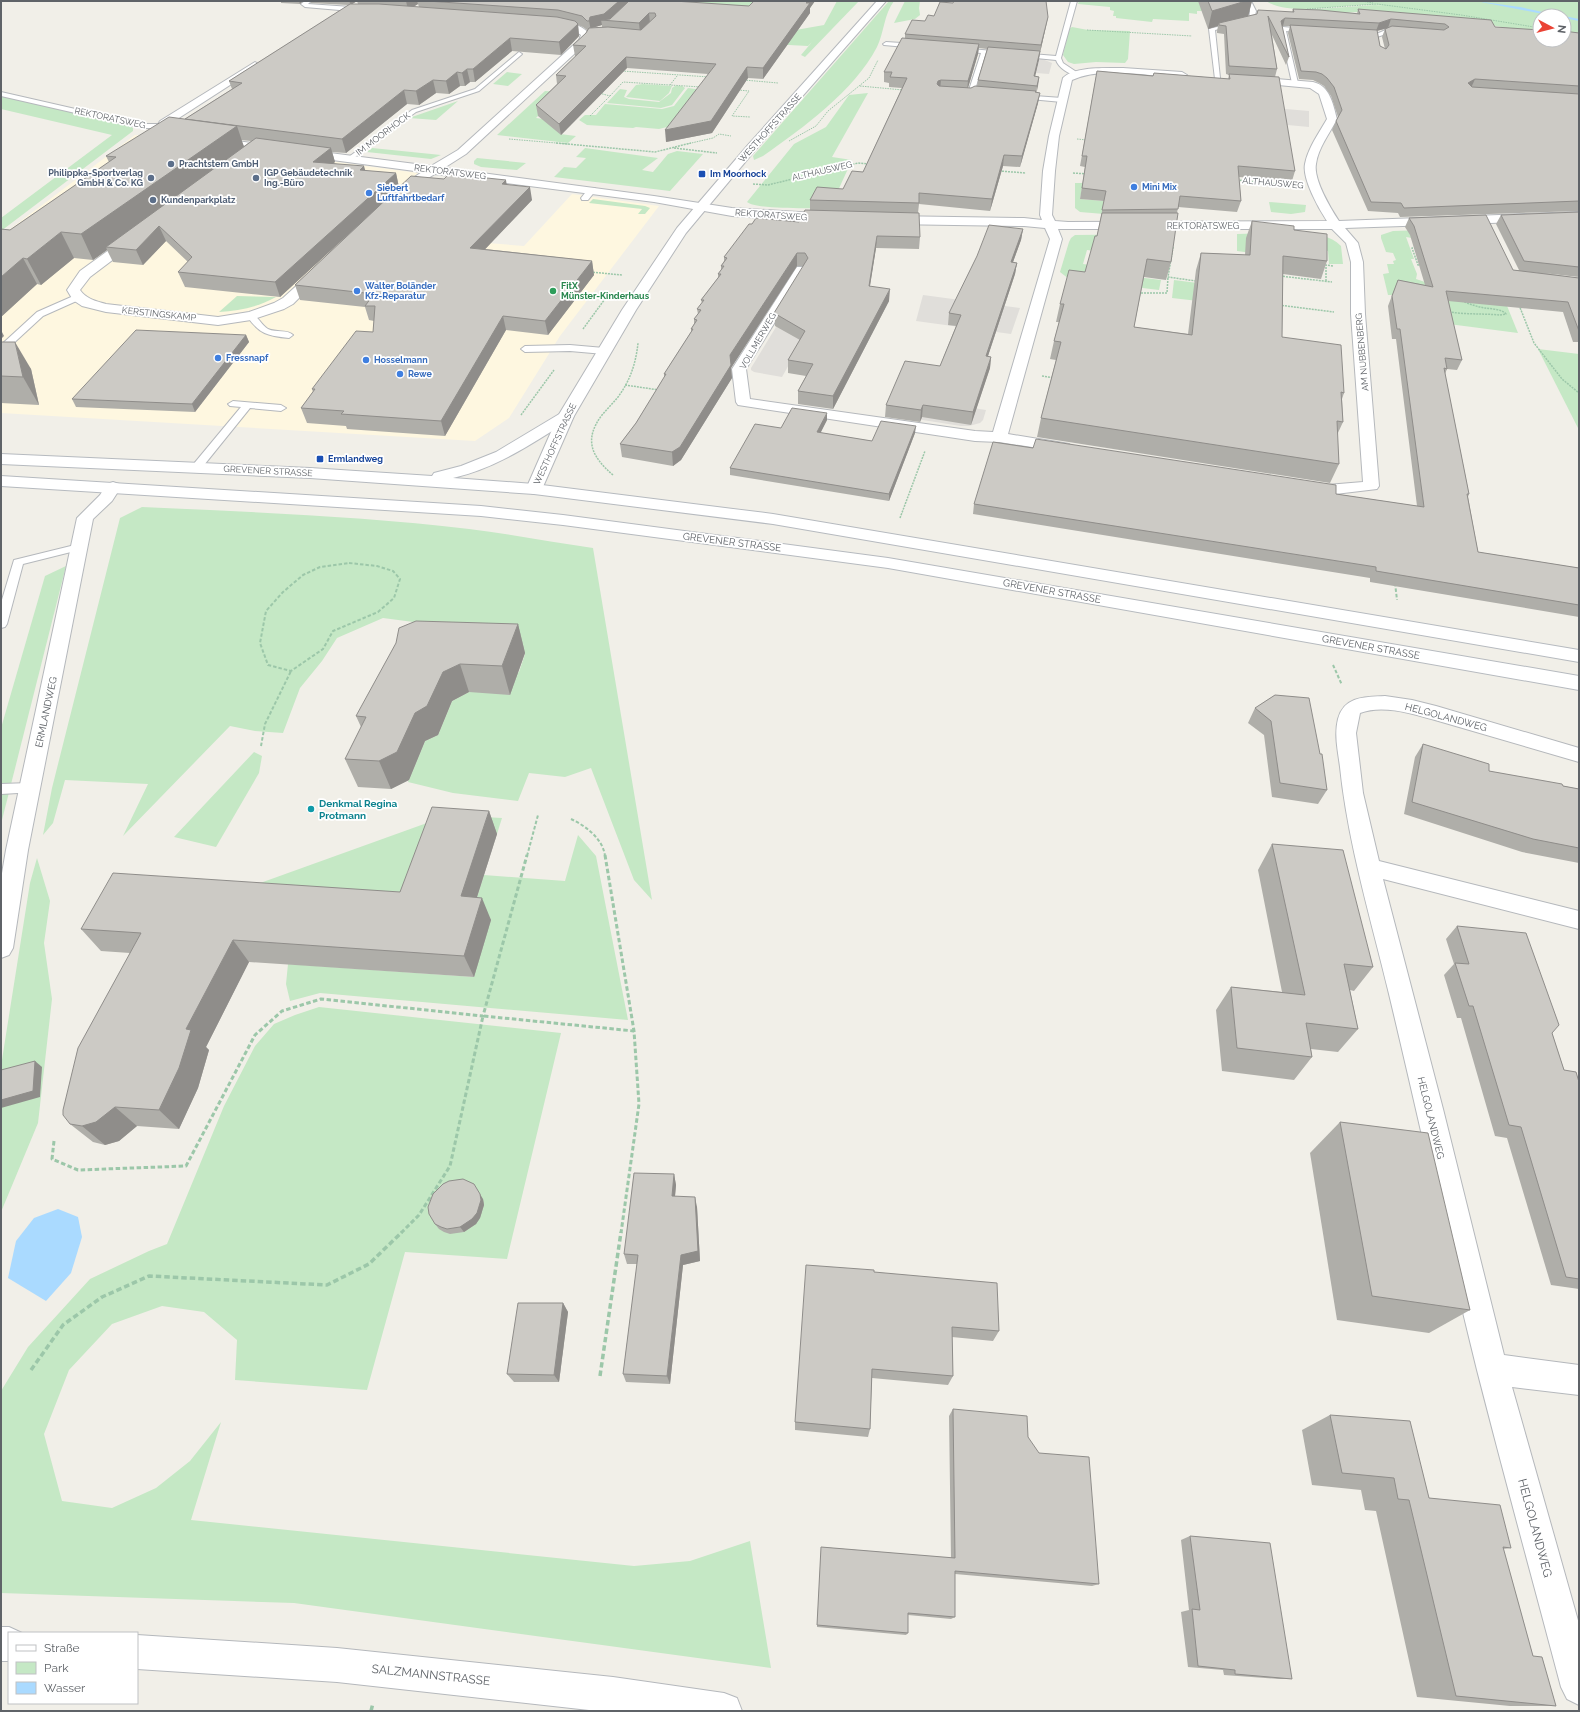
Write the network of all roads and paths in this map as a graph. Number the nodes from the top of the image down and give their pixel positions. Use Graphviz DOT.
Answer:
graph roads {
  1 [pos="308,1"];
  2 [pos="882,1"];
  3 [pos="1074,1"];
  4 [pos="1248,1"];
  5 [pos="1362,1"];
  6 [pos="1377,4"];
  7 [pos="353,10"];
  8 [pos="1424,10"];
  9 [pos="1428,16"];
  10 [pos="332,17"];
  11 [pos="538,24"];
  12 [pos="1066,28"];
  13 [pos="1314,31"];
  14 [pos="1411,33"];
  15 [pos="1212,35"];
  16 [pos="1369,35"];
  17 [pos="886,44"];
  18 [pos="927,47"];
  19 [pos="955,49"];
  20 [pos="984,51"];
  21 [pos="520,54"];
  22 [pos="1058,58"];
  23 [pos="265,59"];
  24 [pos="646,67"];
  25 [pos="620,71"];
  26 [pos="642,72"];
  27 [pos="1076,74"];
  28 [pos="677,75"];
  29 [pos="1190,76"];
  30 [pos="1203,77"];
  31 [pos="715,78"];
  32 [pos="1221,79"];
  33 [pos="738,80"];
  34 [pos="1240,80"];
  35 [pos="1295,83"];
  36 [pos="784,84"];
  37 [pos="670,85"];
  38 [pos="860,86"];
  39 [pos="704,87"];
  40 [pos="734,90"];
  41 [pos="906,91"];
  42 [pos="595,92"];
  43 [pos="971,93"];
  44 [pos="978,93"];
  45 [pos="1,94"];
  46 [pos="962,95"];
  47 [pos="610,96"];
  48 [pos="1016,96"];
  49 [pos="1062,100"];
  50 [pos="590,116"];
  51 [pos="754,117"];
  52 [pos="162,126"];
  53 [pos="480,136"];
  54 [pos="736,136"];
  55 [pos="1054,136"];
  56 [pos="184,137"];
  57 [pos="199,139"];
  58 [pos="1091,140"];
  59 [pos="785,145"];
  60 [pos="258,147"];
  61 [pos="672,148"];
  62 [pos="720,153"];
  63 [pos="246,156"];
  64 [pos="349,159"];
  65 [pos="872,164"];
  66 [pos="432,170"];
  67 [pos="993,170"];
  68 [pos="1049,171"];
  69 [pos="1088,174"];
  70 [pos="757,179"];
  71 [pos="1237,180"];
  72 [pos="1316,187"];
  73 [pos="390,204"];
  74 [pos="700,207"];
  75 [pos="1579,216"];
  76 [pos="843,218"];
  77 [pos="882,219"];
  78 [pos="1486,219"];
  79 [pos="1050,224"];
  80 [pos="1336,225"];
  81 [pos="1176,226"];
  82 [pos="142,232"];
  83 [pos="1492,233"];
  84 [pos="1416,242"];
  85 [pos="327,265"];
  86 [pos="1423,266"];
  87 [pos="801,270"];
  88 [pos="585,271"];
  89 [pos="622,275"];
  90 [pos="1279,276"];
  91 [pos="1168,277"];
  92 [pos="1200,281"];
  93 [pos="1357,285"];
  94 [pos="1137,293"];
  95 [pos="78,297"];
  96 [pos="1518,302"];
  97 [pos="1472,305"];
  98 [pos="1278,312"];
  99 [pos="1358,315"];
  100 [pos="250,316"];
  101 [pos="289,335"];
  102 [pos="570,348"];
  103 [pos="2,349"];
  104 [pos="525,349"];
  105 [pos="604,351"];
  106 [pos="1017,372"];
  107 [pos="1056,378"];
  108 [pos="665,391"];
  109 [pos="1579,393"];
  110 [pos="233,404"];
  111 [pos="247,406"];
  112 [pos="281,408"];
  113 [pos="566,416"];
  114 [pos="518,420"];
  115 [pos="933,430"];
  116 [pos="998,437"];
  117 [pos="1076,450"];
  118 [pos="1,459"];
  119 [pos="196,468"];
  120 [pos="613,475"];
  121 [pos="419,480"];
  122 [pos="1,481"];
  123 [pos="1292,485"];
  124 [pos="113,487"];
  125 [pos="534,489"];
  126 [pos="523,515"];
  127 [pos="898,521"];
  128 [pos="79,547"];
  129 [pos="1395,576"];
  130 [pos="1397,604"];
  131 [pos="1,624"];
  132 [pos="1579,656"];
  133 [pos="1332,662"];
  134 [pos="291,670"];
  135 [pos="1579,683"];
  136 [pos="1364,704"];
  137 [pos="261,746"];
  138 [pos="1579,755"];
  139 [pos="30,788"];
  140 [pos="1,789"];
  141 [pos="538,815"];
  142 [pos="571,819"];
  143 [pos="1369,867"];
  144 [pos="1579,920"];
  145 [pos="1,948"];
  146 [pos="483,1016"];
  147 [pos="634,1031"];
  148 [pos="54,1141"];
  149 [pos="1492,1369"];
  150 [pos="31,1370"];
  151 [pos="600,1376"];
  152 [pos="1579,1380"];
  153 [pos="138,1652"];
  154 [pos="1579,1686"];
  155 [pos="724,1711"];
  1 -- 7 [label="lane"];
  2 -- 74 [label="street, WESTHOFFSTRASSE"];
  3 -- 12 [label="lane"];
  4 -- 15 [label="lane"];
  5 -- 6 [label="path"];
  7 -- 10 [label="street"];
  8 -- 9 [label="path"];
  11 -- 53 [label="street"];
  12 -- 15 [label="path"];
  12 -- 22 [label="lane"];
  13 -- 35 [label="lane"];
  14 -- 16 [label="lane"];
  15 -- 32 [label="lane"];
  17 -- 18 [label="lane"];
  17 -- 38 [label="path"];
  19 -- 20 [label="lane"];
  20 -- 22 [label="lane"];
  20 -- 43 [label="lane"];
  21 -- 64 [label="lane, IM MOORHOCK"];
  22 -- 27 [label="lane"];
  23 -- 52 [label="street"];
  24 -- 26 [label="path"];
  25 -- 26 [label="path"];
  26 -- 28 [label="path"];
  27 -- 29 [label="street"];
  27 -- 49 [label="street"];
  28 -- 31 [label="path"];
  28 -- 37 [label="path"];
  30 -- 32 [label="street"];
  33 -- 36 [label="path"];
  34 -- 35 [label="street, ALTHAUSWEG"];
  35 -- 72 [label="street, ALTHAUSWEG"];
  37 -- 39 [label="path"];
  37 -- 47 [label="path"];
  38 -- 41 [label="path"];
  38 -- 59 [label="path"];
  40 -- 51 [label="path"];
  42 -- 47 [label="path"];
  43 -- 44 [label="lane"];
  43 -- 46 [label="lane"];
  45 -- 52 [label="lane, REKTORATSWEG"];
  47 -- 50 [label="path"];
  48 -- 49 [label="lane"];
  49 -- 55 [label="street"];
  52 -- 56 [label="street"];
  53 -- 61 [label="path"];
  53 -- 66 [label="street"];
  54 -- 61 [label="path"];
  55 -- 58 [label="path"];
  55 -- 68 [label="street"];
  57 -- 60 [label="street, REKTORATSWEG"];
  60 -- 63 [label="street"];
  60 -- 64 [label="street, REKTORATSWEG"];
  61 -- 62 [label="path"];
  64 -- 66 [label="street, REKTORATSWEG"];
  65 -- 70 [label="path, ALTHAUSWEG"];
  66 -- 73 [label="street"];
  66 -- 74 [label="street, REKTORATSWEG"];
  67 -- 68 [label="path"];
  68 -- 69 [label="path"];
  68 -- 79 [label="street"];
  71 -- 72 [label="path, ALTHAUSWEG"];
  72 -- 80 [label="street, ALTHAUSWEG"];
  74 -- 76 [label="street, REKTORATSWEG"];
  74 -- 105 [label="street, WESTHOFFSTRASSE"];
  75 -- 78 [label="street, REKTORATSWEG"];
  77 -- 79 [label="street, REKTORATSWEG"];
  78 -- 80 [label="street, REKTORATSWEG"];
  78 -- 83 [label="street"];
  79 -- 81 [label="street, REKTORATSWEG"];
  79 -- 106 [label="street"];
  80 -- 81 [label="street, REKTORATSWEG"];
  80 -- 93 [label="street, AM NUBBENBERG"];
  81 -- 91 [label="path"];
  82 -- 95 [label="street"];
  84 -- 86 [label="path"];
  85 -- 100 [label="street, KERSTINGSKAMP"];
  87 -- 115 [label="street, VOLLMERWEG"];
  88 -- 89 [label="path"];
  90 -- 93 [label="path"];
  91 -- 92 [label="path"];
  91 -- 94 [label="path"];
  93 -- 99 [label="street, AM NUBBENBERG"];
  95 -- 100 [label="street, KERSTINGSKAMP"];
  95 -- 103 [label="lane"];
  96 -- 109 [label="path"];
  97 -- 97 [label="path"];
  98 -- 99 [label="path"];
  99 -- 123 [label="street, AM NUBBENBERG"];
  100 -- 101 [label="lane"];
  102 -- 104 [label="lane"];
  102 -- 105 [label="lane"];
  102 -- 114 [label="path"];
  105 -- 113 [label="street, WESTHOFFSTRASSE"];
  106 -- 107 [label="path"];
  106 -- 116 [label="street"];
  108 -- 120 [label="path"];
  110 -- 111 [label="lane"];
  111 -- 112 [label="lane"];
  111 -- 119 [label="lane"];
  113 -- 121 [label="street"];
  113 -- 125 [label="street, WESTHOFFSTRASSE"];
  115 -- 116 [label="street, VOLLMERWEG"];
  115 -- 127 [label="path"];
  116 -- 117 [label="street, VOLLMERWEG"];
  118 -- 119 [label="street, GREVENER STRASSE"];
  119 -- 121 [label="street, GREVENER STRASSE"];
  121 -- 125 [label="street, GREVENER STRASSE"];
  122 -- 124 [label="street, GREVENER STRASSE"];
  124 -- 126 [label="street, GREVENER STRASSE"];
  124 -- 128 [label="street, ERMLANDWEG"];
  125 -- 126 [label="street"];
  125 -- 132 [label="street, GREVENER STRASSE"];
  126 -- 135 [label="street, GREVENER STRASSE"];
  128 -- 131 [label="lane"];
  128 -- 139 [label="street, ERMLANDWEG"];
  129 -- 130 [label="path"];
  133 -- 136 [label="path"];
  134 -- 134 [label="path"];
  134 -- 137 [label="path"];
  136 -- 138 [label="street, HELGOLANDWEG"];
  136 -- 143 [label="street, HELGOLANDWEG"];
  139 -- 140 [label="lane"];
  139 -- 145 [label="street, ERMLANDWEG"];
  141 -- 146 [label="path"];
  142 -- 147 [label="path"];
  143 -- 144 [label="street"];
  143 -- 149 [label="street, HELGOLANDWEG"];
  146 -- 147 [label="path"];
  146 -- 148 [label="path"];
  146 -- 150 [label="path"];
  147 -- 151 [label="path"];
  149 -- 152 [label="street"];
  149 -- 154 [label="street, HELGOLANDWEG"];
  153 -- 155 [label="street, SALZMANNSTRASSE"];
}
